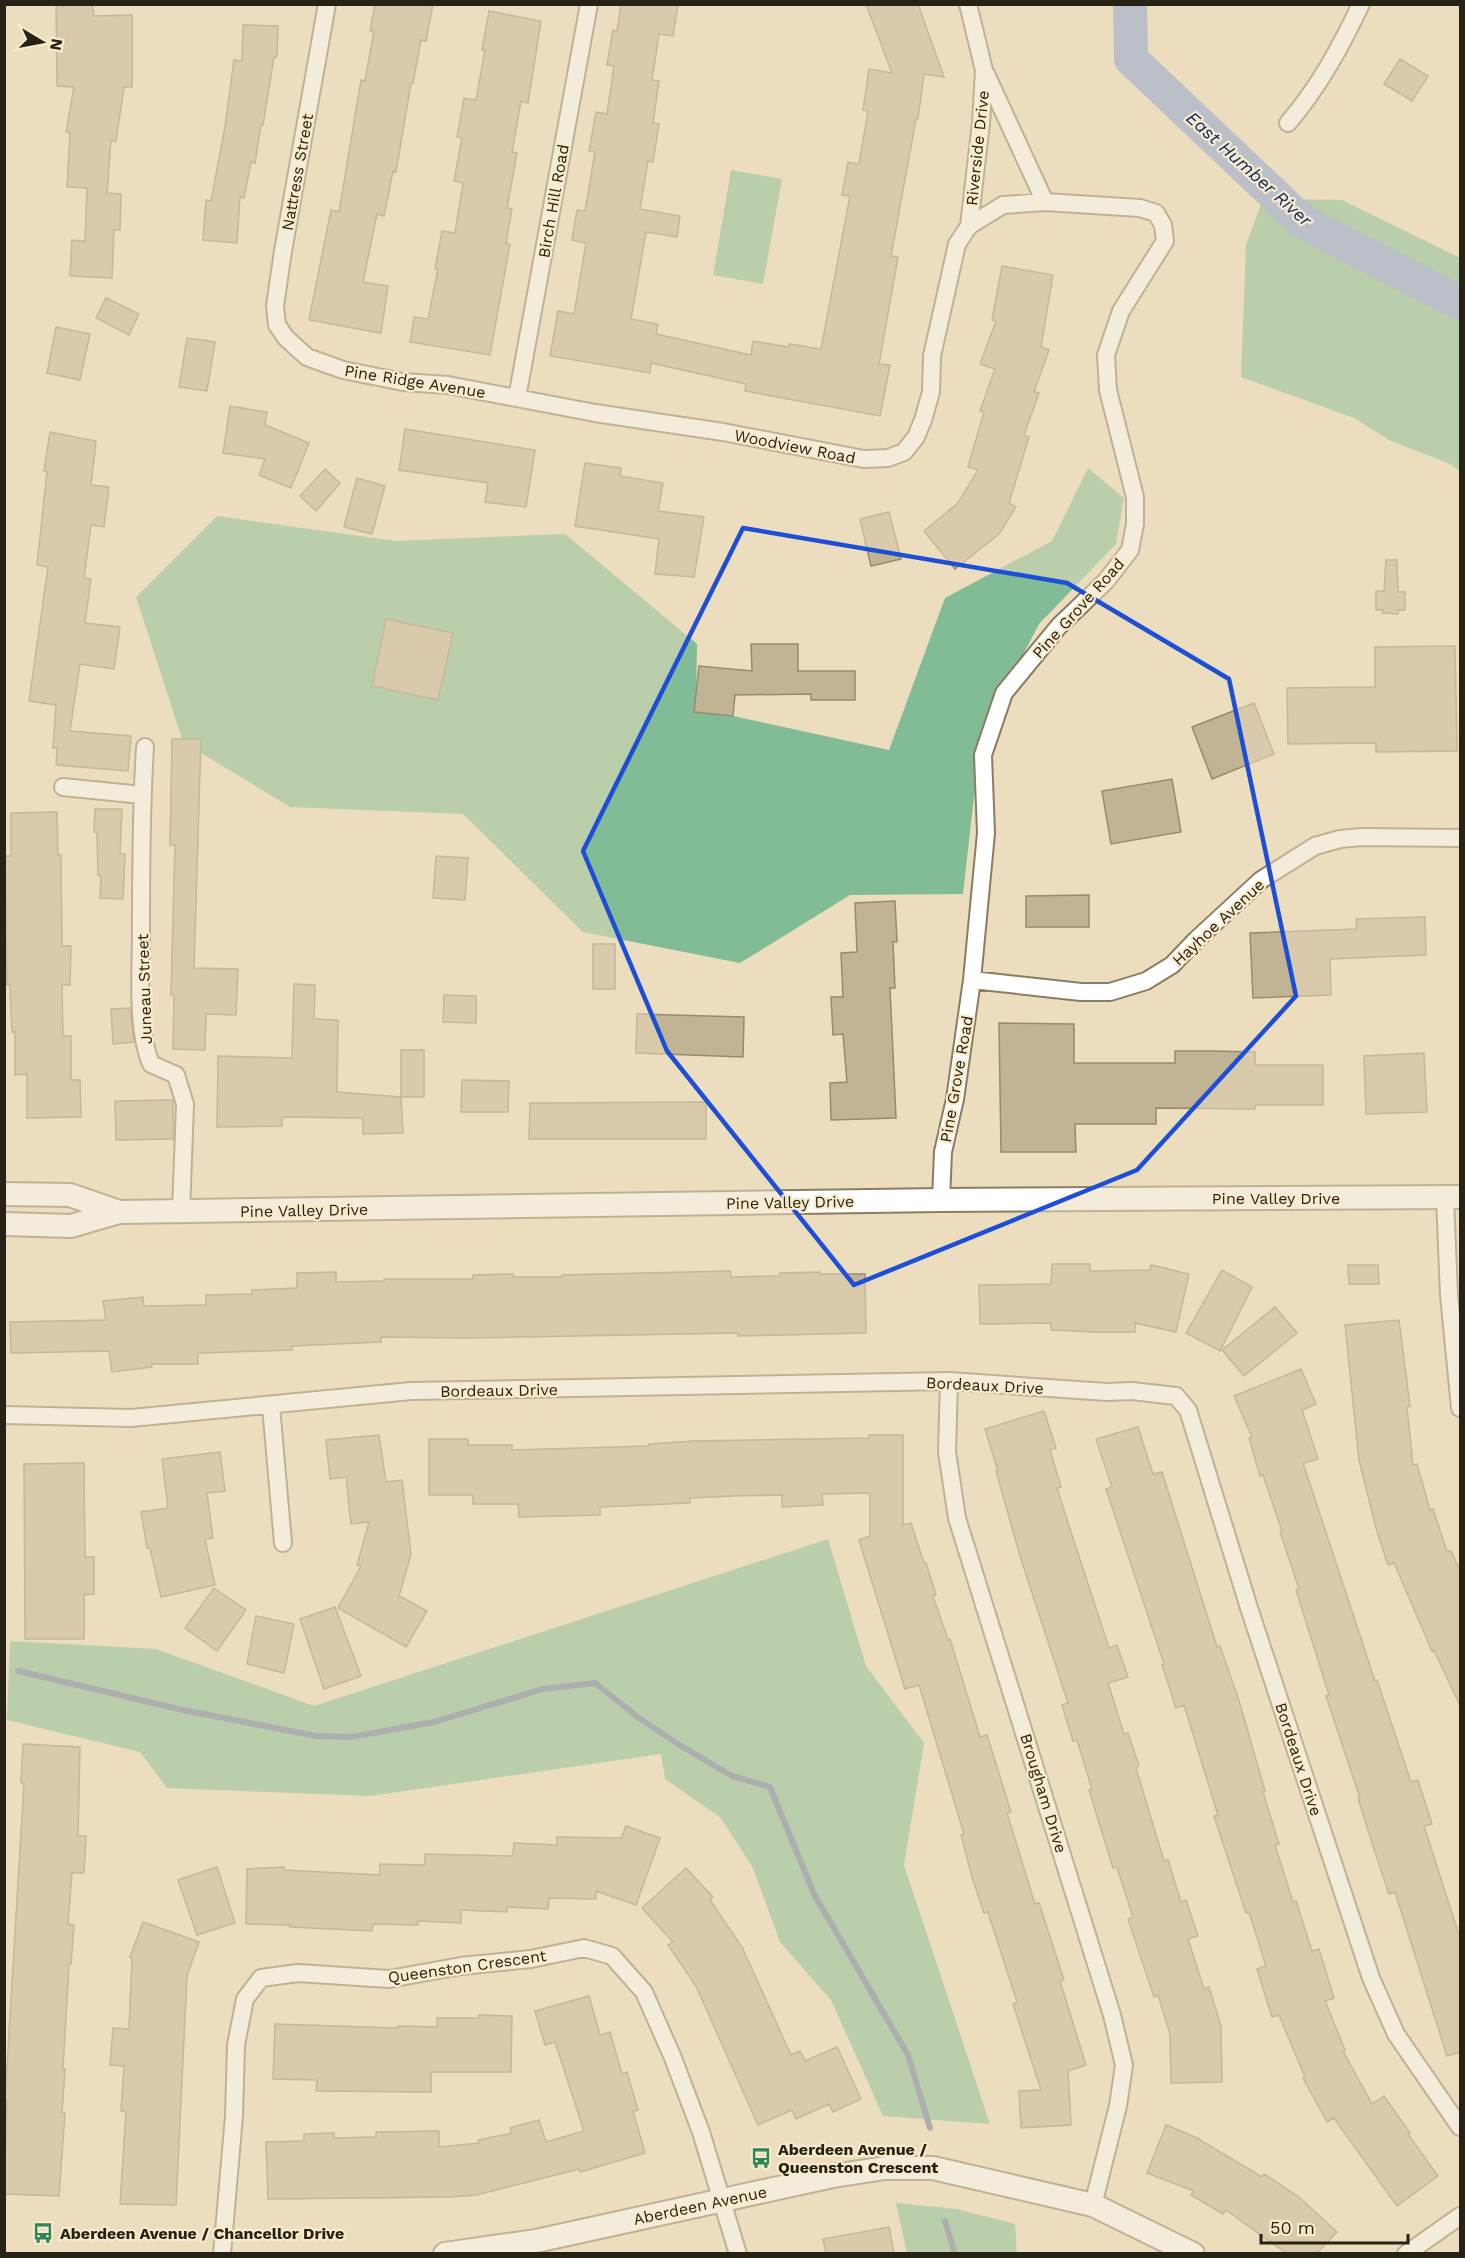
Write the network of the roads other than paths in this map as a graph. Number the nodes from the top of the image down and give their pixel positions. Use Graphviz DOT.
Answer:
graph roads {
  1 [pos="327,4"];
  2 [pos="589,4"];
  3 [pos="968,4"];
  4 [pos="1361,4"];
  5 [pos="984,70"];
  6 [pos="1288,123"];
  7 [pos="1046,202"];
  8 [pos="969,226"];
  9 [pos="286,338"];
  10 [pos="517,398"];
  11 [pos="145,747"];
  12 [pos="63,787"];
  13 [pos="142,795"];
  14 [pos="1461,838"];
  15 [pos="972,980"];
  16 [pos="4,1194"];
  17 [pos="1453,1197"];
  18 [pos="941,1200"];
  19 [pos="119,1212"];
  20 [pos="181,1212"];
  21 [pos="4,1224"];
  22 [pos="949,1381"];
  23 [pos="271,1406"];
  24 [pos="1461,1408"];
  25 [pos="4,1415"];
  26 [pos="283,1543"];
  27 [pos="1461,2127"];
  28 [pos="722,2200"];
  29 [pos="1093,2205"];
  30 [pos="1461,2216"];
  31 [pos="222,2253"];
  32 [pos="445,2253"];
  33 [pos="738,2253"];
  34 [pos="1193,2253"];
  35 [pos="1406,2253"];
  1 -- 9 [label="street, Nattress Street"];
  2 -- 10 [label="street, Birch Hill Road"];
  3 -- 5 [label="street, Riverside Drive"];
  4 -- 6 [label="street"];
  5 -- 7 [label="street, Riverside Drive"];
  5 -- 8 [label="street, Riverside Drive"];
  7 -- 8 [label="street, Pine Grove Road"];
  7 -- 15 [label="street, Pine Grove Road"];
  8 -- 10 [label="street, Woodview Road"];
  9 -- 10 [label="street, Pine Ridge Avenue"];
  11 -- 13 [label="street, Juneau Street"];
  12 -- 13 [label="street"];
  13 -- 20 [label="street, Juneau Street"];
  14 -- 15 [label="street, Hayhoe Avenue"];
  15 -- 18 [label="street, Pine Grove Road"];
  16 -- 19 [label="main road, Pine Valley Drive"];
  17 -- 18 [label="main road, Pine Valley Drive"];
  17 -- 24 [label="street"];
  18 -- 20 [label="main road, Pine Valley Drive"];
  19 -- 20 [label="main road, Pine Valley Drive"];
  19 -- 21 [label="main road, Pine Valley Drive"];
  22 -- 23 [label="street, Bordeaux Drive"];
  22 -- 27 [label="street, Bordeaux Drive"];
  22 -- 29 [label="street, Brougham Drive"];
  23 -- 25 [label="street, Bordeaux Drive"];
  23 -- 26 [label="street"];
  28 -- 29 [label="main road, Aberdeen Avenue"];
  28 -- 31 [label="street, Queenston Crescent"];
  28 -- 32 [label="main road, Aberdeen Avenue"];
  28 -- 33 [label="street, Queenston Crescent"];
  29 -- 34 [label="main road, Aberdeen Avenue"];
  30 -- 35 [label="street"];
}
